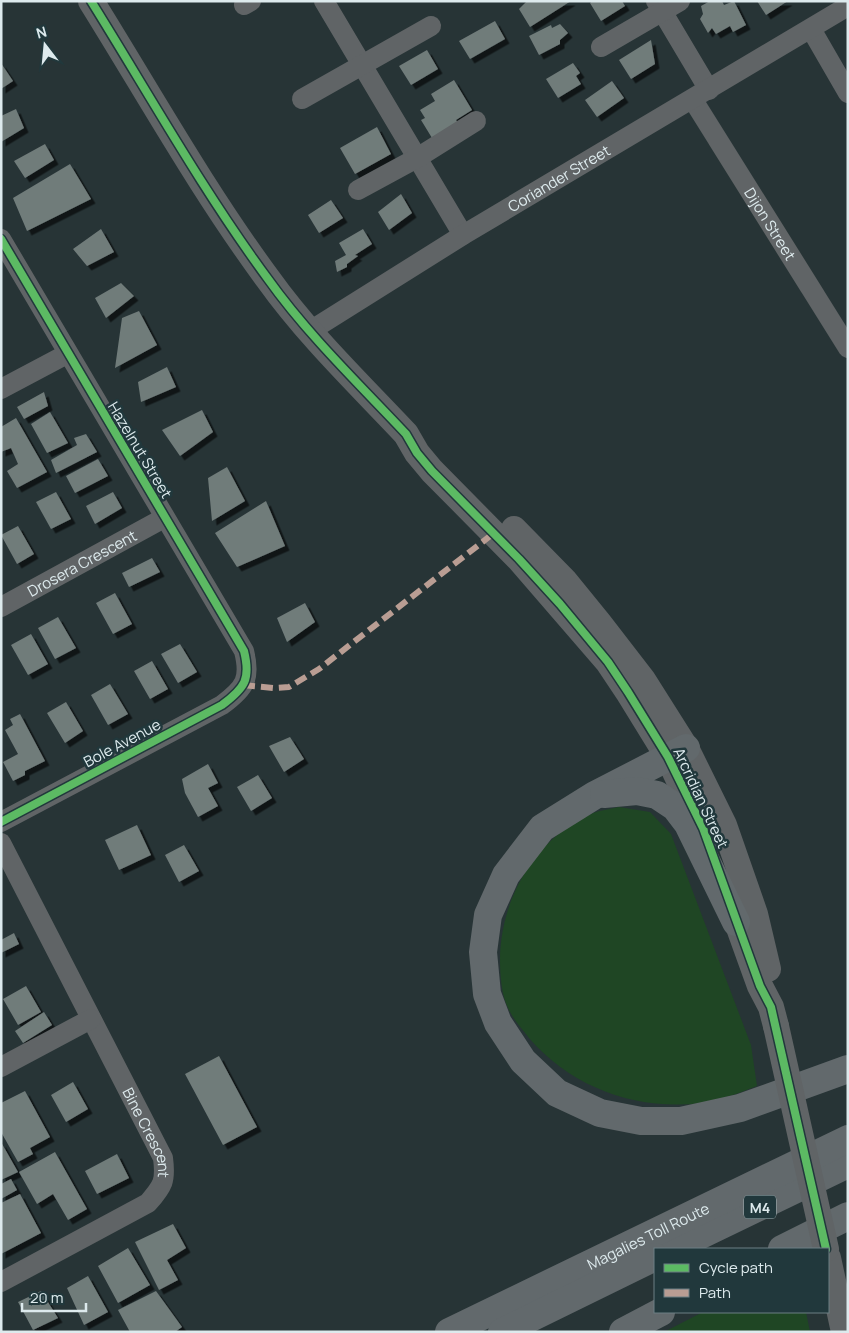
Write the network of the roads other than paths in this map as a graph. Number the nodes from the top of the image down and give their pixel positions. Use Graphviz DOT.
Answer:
graph roads {
  1 [pos="91,1"];
  2 [pos="324,1"];
  3 [pos="680,1"];
  4 [pos="659,6"];
  5 [pos="848,6"];
  6 [pos="430,26"];
  7 [pos="810,29"];
  8 [pos="601,47"];
  9 [pos="361,64"];
  10 [pos="848,93"];
  11 [pos="701,95"];
  12 [pos="302,99"];
  13 [pos="476,121"];
  14 [pos="417,158"];
  15 [pos="358,190"];
  16 [pos="463,235"];
  17 [pos="1,239"];
  18 [pos="310,331"];
  19 [pos="848,348"];
  20 [pos="67,354"];
  21 [pos="1,389"];
  22 [pos="164,518"];
  23 [pos="1,607"];
  24 [pos="246,677"];
  25 [pos="677,753"];
  26 [pos="595,795"];
  27 [pos="1,822"];
  28 [pos="1,843"];
  29 [pos="736,922"];
  30 [pos="773,1016"];
  31 [pos="91,1019"];
  32 [pos="1,1067"];
  33 [pos="848,1069"];
  34 [pos="848,1139"];
  35 [pos="848,1164"];
  36 [pos="848,1216"];
  37 [pos="674,1248"];
  38 [pos="784,1248"];
  39 [pos="826,1248"];
  40 [pos="654,1257"];
  41 [pos="829,1263"];
  42 [pos="1,1282"];
  43 [pos="659,1313"];
  44 [pos="843,1328"];
  45 [pos="449,1332"];
  46 [pos="502,1332"];
  47 [pos="624,1332"];
  1 -- 18 [label="street, Arcridian Street"];
  2 -- 9 [label="street"];
  3 -- 4 [label="street"];
  4 -- 8 [label="street"];
  4 -- 11 [label="street, Dijon Street"];
  5 -- 7 [label="street, Coriander Street"];
  6 -- 9 [label="street"];
  7 -- 10 [label="street"];
  7 -- 11 [label="street, Coriander Street"];
  9 -- 12 [label="street"];
  9 -- 14 [label="street"];
  11 -- 16 [label="street, Coriander Street"];
  11 -- 19 [label="street, Dijon Street"];
  13 -- 14 [label="street"];
  14 -- 15 [label="street"];
  14 -- 16 [label="street"];
  16 -- 18 [label="street, Coriander Street"];
  17 -- 20 [label="street, Hazelnut Street"];
  18 -- 25 [label="street, Arcridian Street"];
  20 -- 21 [label="street"];
  20 -- 22 [label="street, Hazelnut Street"];
  22 -- 23 [label="street, Drosera Crescent"];
  22 -- 24 [label="street, Hazelnut Street"];
  24 -- 27 [label="street, Bole Avenue"];
  25 -- 26 [label="highway"];
  25 -- 29 [label="street, Arcridian Street"];
  25 -- 30 [label="street, Arcridian Street"];
  26 -- 29 [label="highway"];
  26 -- 33 [label="highway"];
  28 -- 31 [label="street, Bine Crescent"];
  29 -- 30 [label="street, Arcridian Street"];
  30 -- 39 [label="street, Arcridian Street, bridge"];
  31 -- 32 [label="street"];
  31 -- 42 [label="street, Bine Crescent"];
  34 -- 45 [label="highway, Magalies Toll Route / M4"];
  35 -- 37 [label="highway, Magalies Toll Route / M4"];
  36 -- 38 [label="highway"];
  40 -- 46 [label="highway, Magalies Toll Route"];
  41 -- 44 [label="street"];
  43 -- 47 [label="highway"];
}
